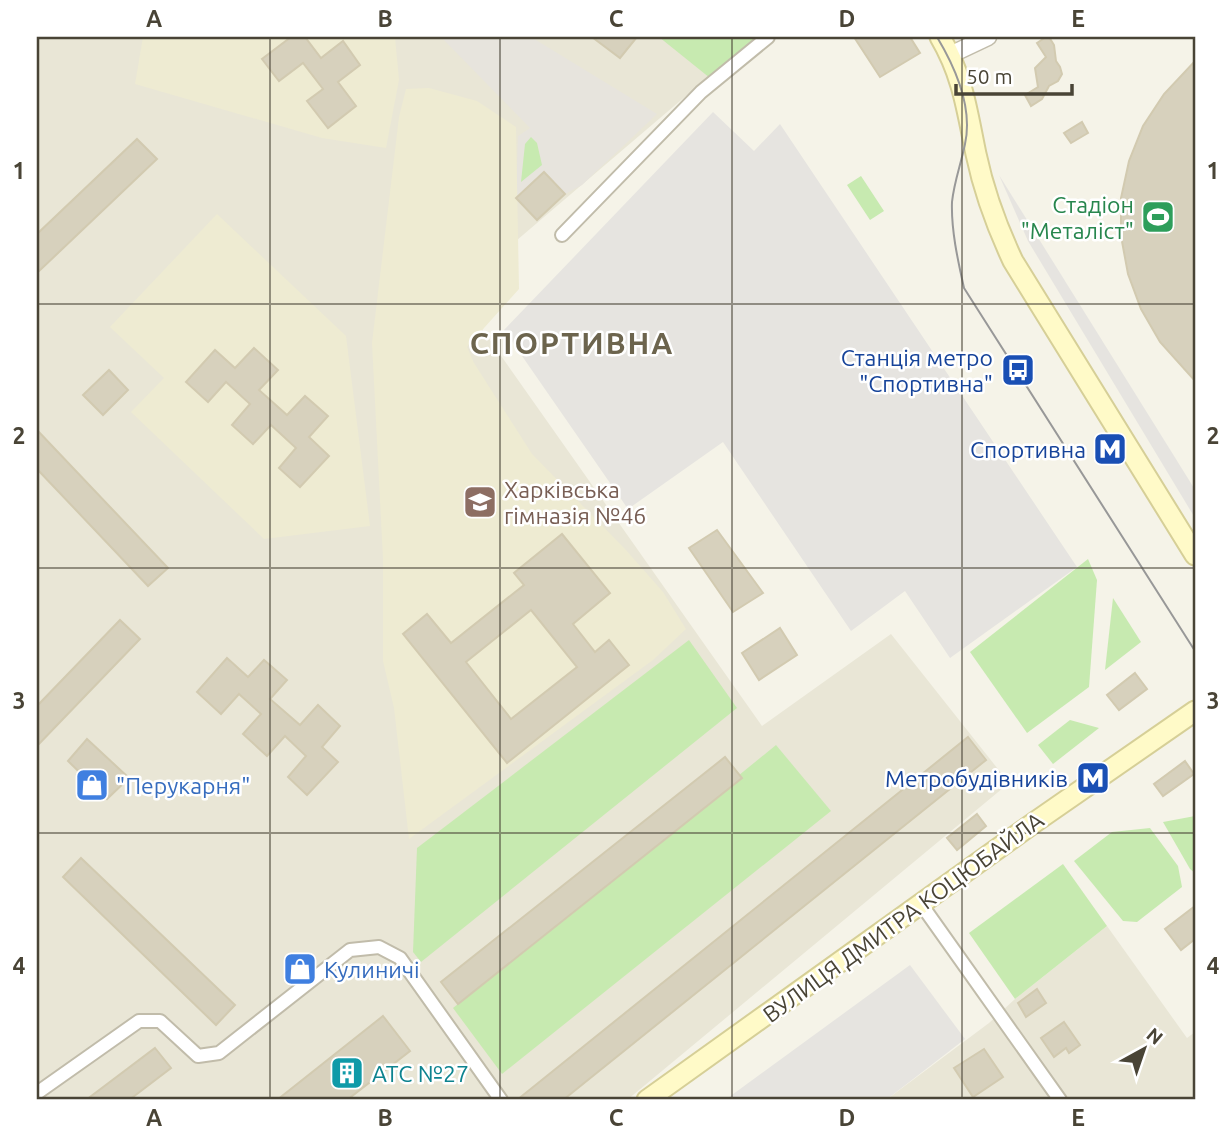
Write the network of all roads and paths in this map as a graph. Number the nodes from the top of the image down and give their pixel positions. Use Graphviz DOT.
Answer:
graph roads {
  1 [pos="768,37"];
  2 [pos="940,37"];
  3 [pos="988,37"];
  4 [pos="950,55"];
  5 [pos="562,235"];
  6 [pos="1195,555"];
  7 [pos="1195,711"];
  8 [pos="921,904"];
  9 [pos="37,1093"];
  10 [pos="501,1100"];
  11 [pos="647,1100"];
  12 [pos="1060,1100"];
  1 -- 5 [label="street"];
  2 -- 4 [label="main road"];
  3 -- 4 [label="street"];
  4 -- 6 [label="main road"];
  7 -- 8 [label="main road, ВУЛИЦЯ ДМИТРА КОЦЮБАЙЛА"];
  8 -- 11 [label="main road, ВУЛИЦЯ ДМИТРА КОЦЮБАЙЛА"];
  8 -- 12 [label="street"];
  9 -- 10 [label="street"];
}
